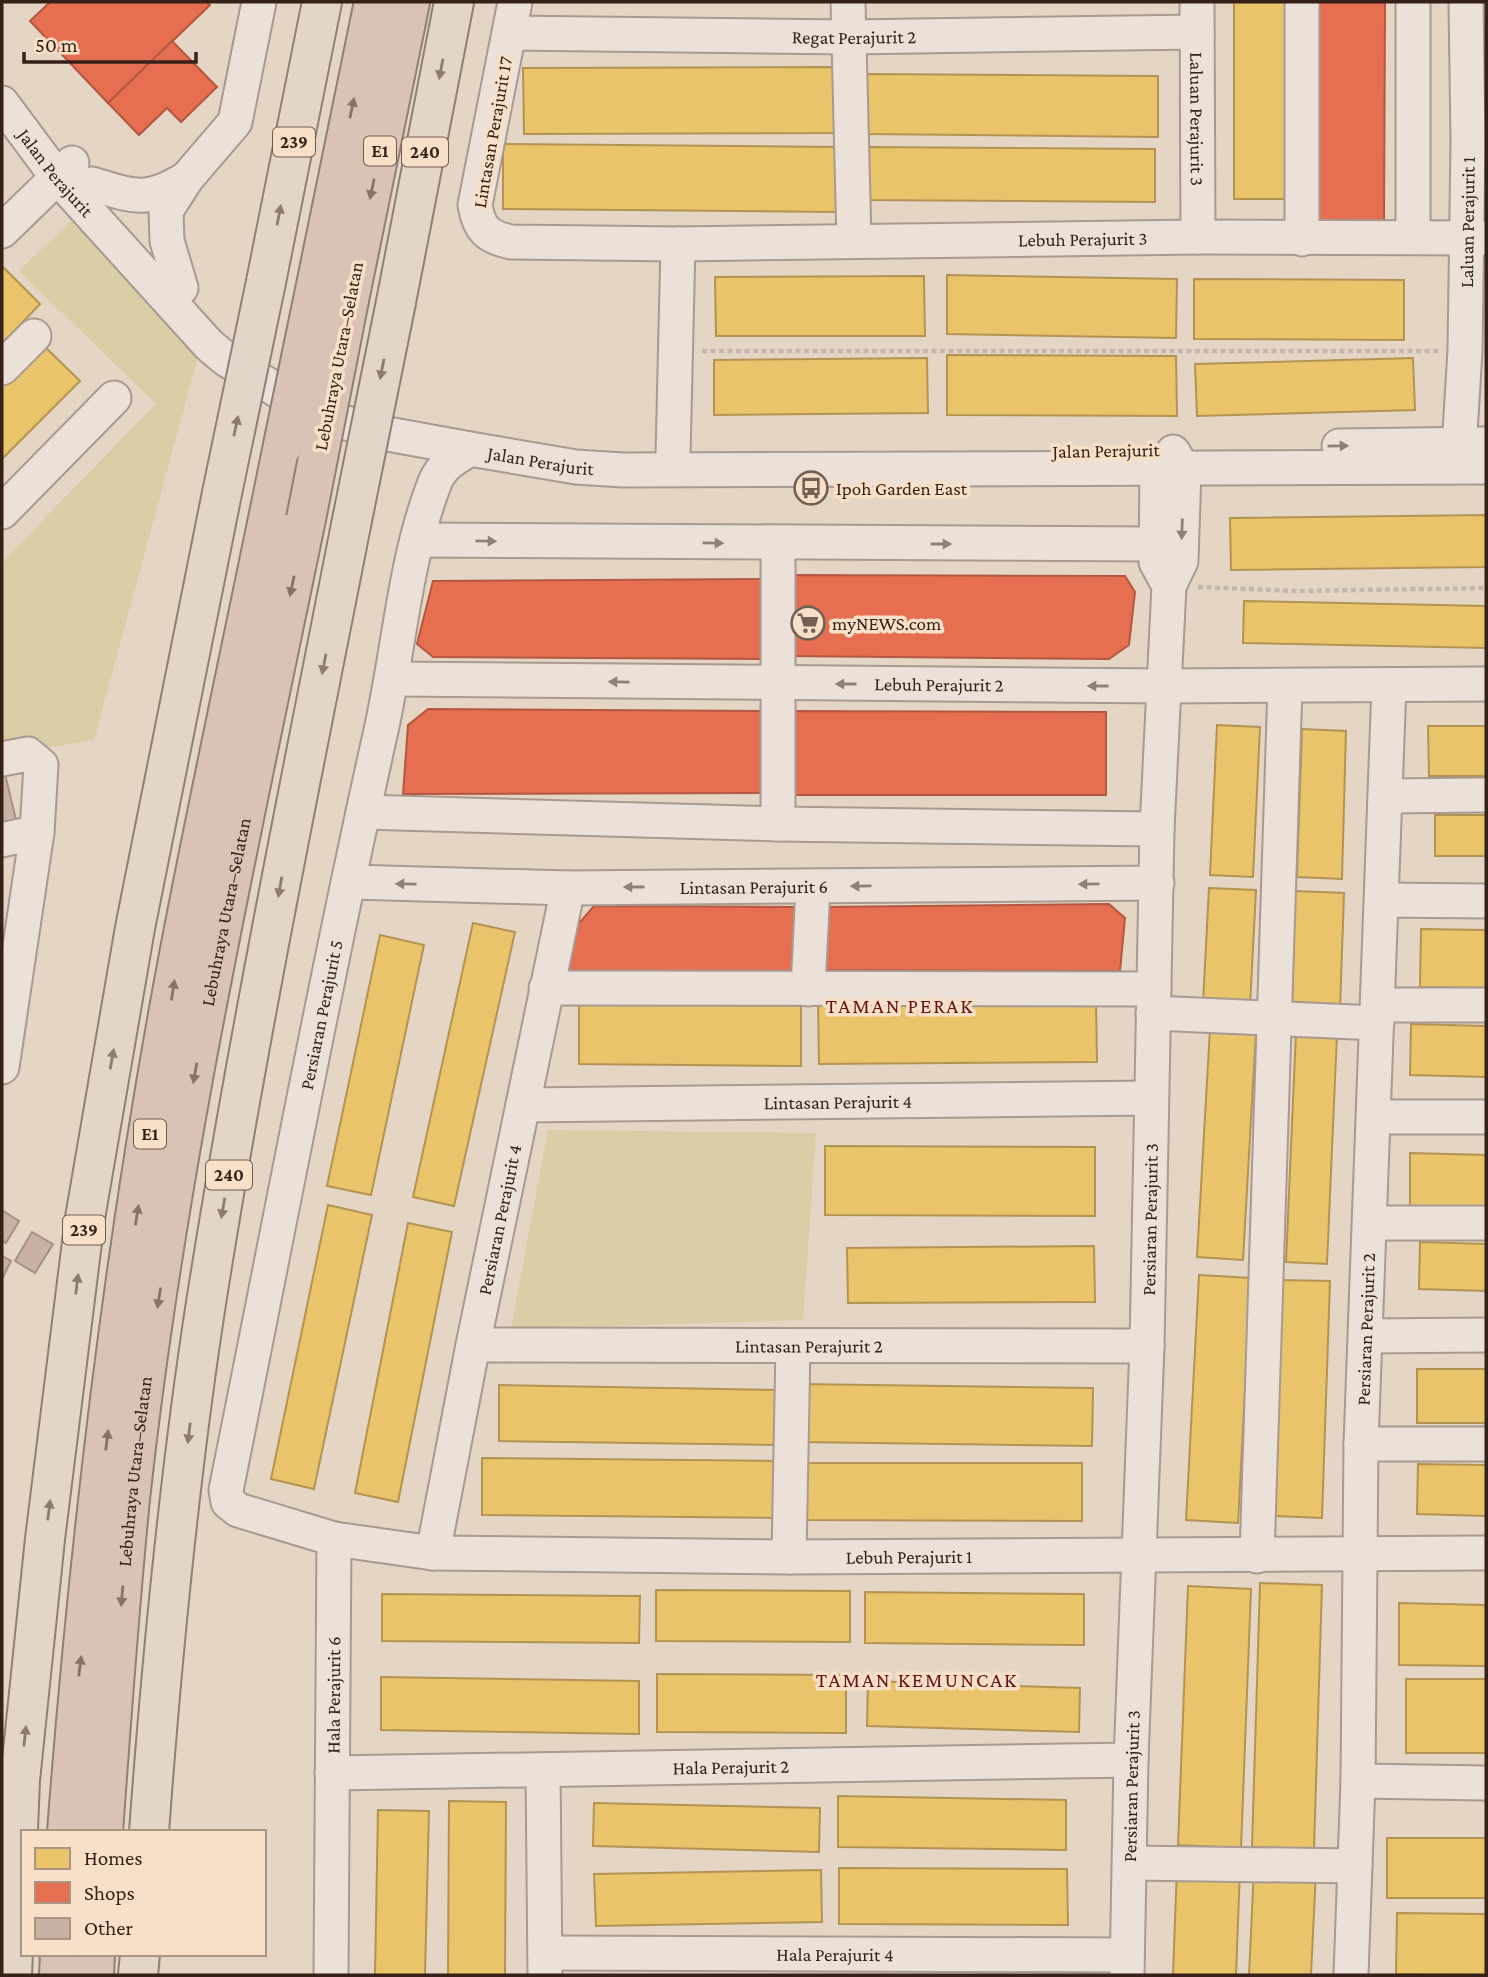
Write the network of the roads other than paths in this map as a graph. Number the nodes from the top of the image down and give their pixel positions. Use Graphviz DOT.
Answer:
graph roads {
  1 [pos="259,2"];
  2 [pos="322,2"];
  3 [pos="374,2"];
  4 [pos="410,2"];
  5 [pos="454,2"];
  6 [pos="848,2"];
  7 [pos="1302,2"];
  8 [pos="1413,2"];
  9 [pos="1466,2"];
  10 [pos="512,17"];
  11 [pos="1197,17"];
  12 [pos="848,37"];
  13 [pos="1476,43"];
  14 [pos="8,109"];
  15 [pos="1477,141"];
  16 [pos="74,175"];
  17 [pos="187,178"];
  18 [pos="2,231"];
  19 [pos="1198,237"];
  20 [pos="1413,237"];
  21 [pos="1475,238"];
  22 [pos="1302,239"];
  23 [pos="854,241"];
  24 [pos="678,244"];
  25 [pos="181,288"];
  26 [pos="332,298"];
  27 [pos="34,336"];
  28 [pos="2,368"];
  29 [pos="114,398"];
  30 [pos="398,435"];
  31 [pos="470,449"];
  32 [pos="1472,455"];
  33 [pos="673,456"];
  34 [pos="1171,463"];
  35 [pos="2,512"];
  36 [pos="417,540"];
  37 [pos="778,544"];
  38 [pos="1155,544"];
  39 [pos="1169,586"];
  40 [pos="393,679"];
  41 [pos="779,683"];
  42 [pos="1486,684"];
  43 [pos="1389,685"];
  44 [pos="1166,686"];
  45 [pos="1285,686"];
  46 [pos="2,759"];
  47 [pos="1486,795"];
  48 [pos="1386,796"];
  49 [pos="363,812"];
  50 [pos="778,824"];
  51 [pos="1157,829"];
  52 [pos="37,832"];
  53 [pos="2,840"];
  54 [pos="350,882"];
  55 [pos="1157,883"];
  56 [pos="813,887"];
  57 [pos="568,888"];
  58 [pos="1382,900"];
  59 [pos="1486,901"];
  60 [pos="546,988"];
  61 [pos="808,989"];
  62 [pos="1153,1001"];
  63 [pos="1486,1005"];
  64 [pos="1378,1014"];
  65 [pos="1273,1018"];
  66 [pos="2,1067"];
  67 [pos="1151,1098"];
  68 [pos="523,1105"];
  69 [pos="1374,1116"];
  70 [pos="1486,1117"];
  71 [pos="1370,1223"];
  72 [pos="1486,1223"];
  73 [pos="1486,1335"];
  74 [pos="1366,1336"];
  75 [pos="472,1345"];
  76 [pos="793,1346"];
  77 [pos="1147,1346"];
  78 [pos="1362,1444"];
  79 [pos="1486,1444"];
  80 [pos="334,1539"];
  81 [pos="433,1553"];
  82 [pos="1360,1553"];
  83 [pos="1486,1553"];
  84 [pos="1140,1555"];
  85 [pos="1257,1556"];
  86 [pos="789,1557"];
  87 [pos="1131,1760"];
  88 [pos="543,1770"];
  89 [pos="332,1773"];
  90 [pos="20,1780"];
  91 [pos="1358,1781"];
  92 [pos="1486,1783"];
  93 [pos="2,1825"];
  94 [pos="67,1830"];
  95 [pos="103,1830"];
  96 [pos="149,1830"];
  97 [pos="1130,1863"];
  98 [pos="1355,1866"];
  99 [pos="60,1956"];
  100 [pos="95,1956"];
  101 [pos="140,1956"];
  102 [pos="545,1964"];
  103 [pos="1127,1965"];
  104 [pos="12,1975"];
  105 [pos="59,1975"];
  106 [pos="94,1975"];
  107 [pos="138,1975"];
  108 [pos="331,1975"];
  109 [pos="1350,1975"];
  1 -- 17 [label="street"];
  90 -- 2 [label="main road, 239, one-way, bridge"];
  26 -- 3 [label="highway, Lebuhraya Utara–Selatan / E1, one-way"];
  4 -- 26 [label="highway, Lebuhraya Utara–Selatan / E1, one-way"];
  5 -- 96 [label="main road, 240, one-way, bridge"];
  6 -- 12 [label="street"];
  7 -- 22 [label="street"];
  8 -- 20 [label="street"];
  9 -- 13 [label="street, Laluan Perajurit 1"];
  10 -- 12 [label="street, Regat Perajurit 2"];
  10 -- 24 [label="street, Lintasan Perajurit 17"];
  11 -- 12 [label="street, Regat Perajurit 2"];
  11 -- 19 [label="street, Laluan Perajurit 3"];
  12 -- 23 [label="street"];
  13 -- 15 [label="street, Laluan Perajurit 1"];
  14 -- 16 [label="street, Jalan Perajurit"];
  15 -- 21 [label="street, Laluan Perajurit 1"];
  16 -- 17 [label="street"];
  16 -- 18 [label="street"];
  16 -- 25 [label="street, Jalan Perajurit"];
  16 -- 30 [label="street, Jalan Perajurit"];
  17 -- 25 [label="street"];
  19 -- 22 [label="street, Lebuh Perajurit 3"];
  19 -- 23 [label="street, Lebuh Perajurit 3"];
  20 -- 21 [label="street, Lebuh Perajurit 3"];
  20 -- 22 [label="street, Lebuh Perajurit 3"];
  21 -- 32 [label="street, Laluan Perajurit 1"];
  23 -- 24 [label="street, Lebuh Perajurit 3"];
  24 -- 33 [label="street"];
  25 -- 33 [label="street, Jalan Perajurit"];
  94 -- 26 [label="highway, Lebuhraya Utara–Selatan / E1, one-way, bridge"];
  26 -- 95 [label="highway, Lebuhraya Utara–Selatan / E1, one-way, bridge"];
  27 -- 28 [label="street"];
  29 -- 35 [label="street"];
  30 -- 31 [label="street, Jalan Perajurit"];
  30 -- 36 [label="street, Persiaran Perajurit 5"];
  31 -- 34 [label="street, Jalan Perajurit"];
  31 -- 36 [label="street, Persiaran Perajurit 5"];
  32 -- 34 [label="street, Jalan Perajurit"];
  33 -- 34 [label="street, Jalan Perajurit"];
  34 -- 38 [label="street, Persiaran Perajurit 3"];
  34 -- 39 [label="street, one-way"];
  36 -- 37 [label="street, one-way"];
  36 -- 40 [label="street, Persiaran Perajurit 5"];
  37 -- 38 [label="street, one-way"];
  37 -- 41 [label="street"];
  38 -- 39 [label="street, Persiaran Perajurit 3"];
  39 -- 44 [label="street, Persiaran Perajurit 3"];
  41 -- 40 [label="street, Lebuh Perajurit 2, one-way"];
  40 -- 49 [label="street, Persiaran Perajurit 5"];
  44 -- 41 [label="street, Lebuh Perajurit 2, one-way"];
  41 -- 50 [label="street"];
  42 -- 43 [label="street, Lebuh Perajurit 2"];
  43 -- 45 [label="street, Lebuh Perajurit 2"];
  43 -- 48 [label="street, Persiaran Perajurit 2"];
  44 -- 45 [label="street, Lebuh Perajurit 2"];
  44 -- 51 [label="street, Persiaran Perajurit 3"];
  45 -- 65 [label="street"];
  46 -- 52 [label="street"];
  47 -- 48 [label="street"];
  48 -- 58 [label="street, Persiaran Perajurit 2"];
  49 -- 50 [label="street"];
  49 -- 54 [label="street, Persiaran Perajurit 5"];
  50 -- 51 [label="street"];
  51 -- 55 [label="street, Persiaran Perajurit 3"];
  52 -- 53 [label="street"];
  52 -- 66 [label="street"];
  57 -- 54 [label="street, Lintasan Perajurit 6, one-way"];
  54 -- 80 [label="street, Persiaran Perajurit 5"];
  55 -- 56 [label="street, Lintasan Perajurit 6, one-way"];
  55 -- 62 [label="street, Persiaran Perajurit 3"];
  56 -- 57 [label="street, Lintasan Perajurit 6, one-way"];
  56 -- 61 [label="street"];
  57 -- 60 [label="street, Persiaran Perajurit 4"];
  58 -- 59 [label="street"];
  58 -- 64 [label="street, Persiaran Perajurit 2"];
  60 -- 61 [label="street"];
  60 -- 68 [label="street, Persiaran Perajurit 4"];
  61 -- 62 [label="street"];
  62 -- 65 [label="street"];
  62 -- 67 [label="street, Persiaran Perajurit 3"];
  63 -- 64 [label="street"];
  64 -- 65 [label="street"];
  64 -- 69 [label="street, Persiaran Perajurit 2"];
  65 -- 85 [label="street"];
  67 -- 68 [label="street, Lintasan Perajurit 4"];
  67 -- 77 [label="street, Persiaran Perajurit 3"];
  68 -- 75 [label="street, Persiaran Perajurit 4"];
  69 -- 70 [label="street"];
  69 -- 71 [label="street, Persiaran Perajurit 2"];
  71 -- 72 [label="street"];
  71 -- 74 [label="street, Persiaran Perajurit 2"];
  73 -- 74 [label="street"];
  74 -- 78 [label="street, Persiaran Perajurit 2"];
  75 -- 76 [label="street, Lintasan Perajurit 2"];
  75 -- 81 [label="street, Persiaran Perajurit 4"];
  76 -- 77 [label="street, Lintasan Perajurit 2"];
  76 -- 86 [label="street"];
  77 -- 84 [label="street, Persiaran Perajurit 3"];
  78 -- 79 [label="street"];
  78 -- 82 [label="street, Persiaran Perajurit 2"];
  80 -- 81 [label="street, Lebuh Perajurit 1"];
  80 -- 89 [label="street, Hala Perajurit 6"];
  81 -- 86 [label="street, Lebuh Perajurit 1"];
  82 -- 83 [label="street, Lebuh Perajurit 1"];
  82 -- 85 [label="street, Lebuh Perajurit 1"];
  82 -- 91 [label="street, Persiaran Perajurit 2"];
  84 -- 85 [label="street, Lebuh Perajurit 1"];
  84 -- 86 [label="street, Lebuh Perajurit 1"];
  84 -- 87 [label="street, Persiaran Perajurit 3"];
  87 -- 88 [label="street, Hala Perajurit 2"];
  87 -- 97 [label="street, Persiaran Perajurit 3"];
  88 -- 89 [label="street, Hala Perajurit 2"];
  88 -- 102 [label="street"];
  89 -- 108 [label="street, Hala Perajurit 6"];
  90 -- 93 [label="main road"];
  90 -- 104 [label="main road, 239"];
  91 -- 92 [label="street"];
  91 -- 98 [label="street, Persiaran Perajurit 2"];
  97 -- 98 [label="street"];
  97 -- 103 [label="street, Persiaran Perajurit 3"];
  98 -- 109 [label="street, Persiaran Perajurit 2"];
  99 -- 105 [label="highway"];
  100 -- 106 [label="highway"];
  101 -- 107 [label="main road"];
  102 -- 103 [label="street, Hala Perajurit 4"];
}
